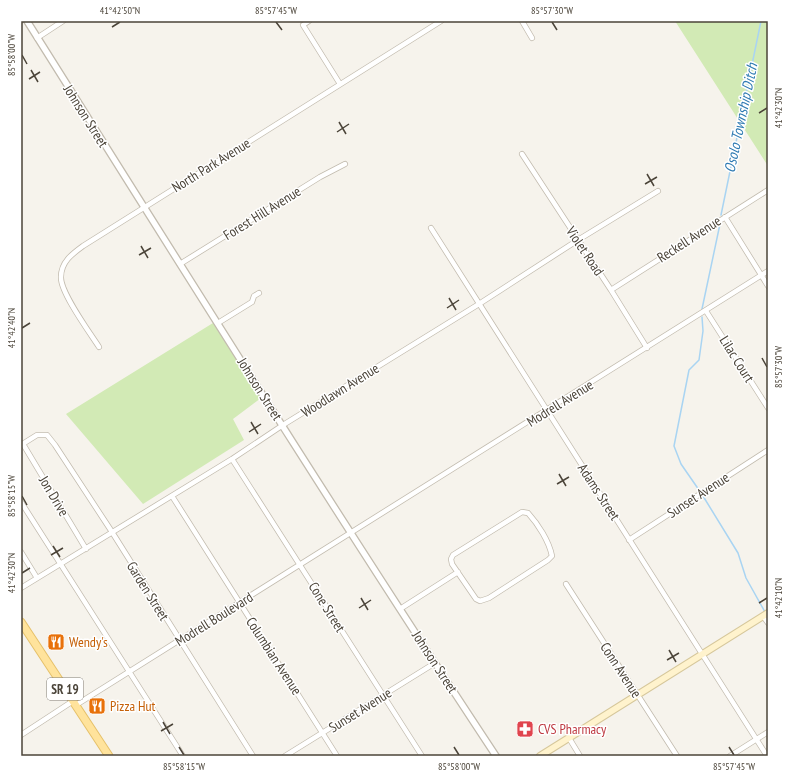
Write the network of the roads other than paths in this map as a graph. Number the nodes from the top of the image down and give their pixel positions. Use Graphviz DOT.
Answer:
graph roads {
  1 [pos="27,21"];
  2 [pos="63,21"];
  3 [pos="309,21"];
  4 [pos="441,21"];
  5 [pos="522,21"];
  6 [pos="37,38"];
  7 [pos="532,38"];
  8 [pos="340,84"];
  9 [pos="522,154"];
  10 [pos="345,164"];
  11 [pos="768,190"];
  12 [pos="658,191"];
  13 [pos="144,208"];
  14 [pos="725,216"];
  15 [pos="431,228"];
  16 [pos="578,240"];
  17 [pos="180,264"];
  18 [pos="768,271"];
  19 [pos="761,276"];
  20 [pos="768,286"];
  21 [pos="611,290"];
  22 [pos="259,293"];
  23 [pos="479,304"];
  24 [pos="706,311"];
  25 [pos="218,323"];
  26 [pos="99,347"];
  27 [pos="647,348"];
  28 [pos="768,408"];
  29 [pos="547,411"];
  30 [pos="283,425"];
  31 [pos="22,444"];
  32 [pos="768,450"];
  33 [pos="232,459"];
  34 [pos="172,496"];
  35 [pos="21,502"];
  36 [pos="112,532"];
  37 [pos="352,533"];
  38 [pos="629,540"];
  39 [pos="86,549"];
  40 [pos="21,552"];
  41 [pos="61,564"];
  42 [pos="300,565"];
  43 [pos="458,572"];
  44 [pos="37,578"];
  45 [pos="566,584"];
  46 [pos="21,588"];
  47 [pos="239,603"];
  48 [pos="400,609"];
  49 [pos="766,614"];
  50 [pos="21,622"];
  51 [pos="768,623"];
  52 [pos="179,640"];
  53 [pos="702,654"];
  54 [pos="434,663"];
  55 [pos="129,672"];
  56 [pos="383,695"];
  57 [pos="637,695"];
  58 [pos="75,703"];
  59 [pos="323,732"];
  60 [pos="768,732"];
  61 [pos="21,735"];
  62 [pos="569,738"];
  63 [pos="756,739"];
  64 [pos="109,756"];
  65 [pos="183,756"];
  66 [pos="253,756"];
  67 [pos="284,756"];
  68 [pos="337,756"];
  69 [pos="422,756"];
  70 [pos="496,756"];
  71 [pos="540,756"];
  72 [pos="580,756"];
  73 [pos="677,756"];
  74 [pos="730,756"];
  75 [pos="767,756"];
  1 -- 6 [label="street, Johnson Street"];
  2 -- 6 [label="street"];
  3 -- 8 [label="street"];
  4 -- 8 [label="street, North Park Avenue"];
  5 -- 7 [label="street"];
  6 -- 13 [label="street, Johnson Street"];
  8 -- 13 [label="street, North Park Avenue"];
  9 -- 16 [label="street, Violet Road"];
  10 -- 17 [label="street, Forest Hill Avenue"];
  11 -- 14 [label="street, Reckell Avenue"];
  12 -- 16 [label="street, Woodlawn Avenue"];
  13 -- 17 [label="street, Johnson Street"];
  13 -- 26 [label="street, North Park Avenue"];
  14 -- 19 [label="street"];
  14 -- 21 [label="street, Reckell Avenue"];
  15 -- 23 [label="street, Adams Street"];
  16 -- 21 [label="street, Violet Road"];
  16 -- 23 [label="street, Woodlawn Avenue"];
  17 -- 25 [label="street, Johnson Street"];
  18 -- 19 [label="street, Modrell Avenue"];
  19 -- 20 [label="street"];
  19 -- 24 [label="street, Modrell Avenue"];
  21 -- 27 [label="street, Violet Road"];
  22 -- 25 [label="street"];
  23 -- 29 [label="street, Adams Street"];
  23 -- 30 [label="street, Woodlawn Avenue"];
  24 -- 27 [label="street, Modrell Avenue"];
  24 -- 28 [label="street, Lilac Court"];
  25 -- 30 [label="street, Johnson Street"];
  27 -- 29 [label="street, Modrell Avenue"];
  29 -- 37 [label="street, Modrell Avenue"];
  29 -- 38 [label="street, Adams Street"];
  30 -- 33 [label="street, Woodlawn Avenue"];
  30 -- 37 [label="street, Johnson Street"];
  31 -- 36 [label="street, Garden Street"];
  31 -- 39 [label="street, Jon Drive"];
  32 -- 38 [label="street, Sunset Avenue"];
  33 -- 34 [label="street, Woodlawn Avenue"];
  33 -- 42 [label="street, Cone Street"];
  34 -- 36 [label="street, Woodlawn Avenue"];
  34 -- 47 [label="street, Columbian Avenue"];
  35 -- 41 [label="street"];
  36 -- 39 [label="street, Woodlawn Avenue"];
  36 -- 52 [label="street, Garden Street"];
  37 -- 42 [label="street, Modrell Boulevard"];
  37 -- 48 [label="street, Johnson Street"];
  38 -- 53 [label="street, Adams Street"];
  39 -- 41 [label="street, Woodlawn Avenue"];
  40 -- 44 [label="street"];
  41 -- 44 [label="street, Woodlawn Avenue"];
  41 -- 55 [label="street"];
  42 -- 47 [label="street, Modrell Boulevard"];
  42 -- 56 [label="street, Cone Street"];
  43 -- 43 [label="street"];
  43 -- 48 [label="street"];
  44 -- 46 [label="street, Woodlawn Avenue"];
  45 -- 57 [label="street, Conn Avenue"];
  47 -- 52 [label="street, Modrell Boulevard"];
  47 -- 59 [label="street, Columbian Avenue"];
  48 -- 54 [label="street, Johnson Street"];
  49 -- 51 [label="street"];
  49 -- 53 [label="main road"];
  50 -- 58 [label="main road, SR 19"];
  52 -- 55 [label="street, Modrell Boulevard"];
  52 -- 66 [label="street, Garden Street"];
  53 -- 57 [label="main road"];
  53 -- 63 [label="street, Adams Street"];
  54 -- 56 [label="street, Sunset Avenue"];
  54 -- 70 [label="street, Johnson Street"];
  55 -- 58 [label="street, Modrell Boulevard"];
  55 -- 65 [label="street"];
  56 -- 59 [label="street, Sunset Avenue"];
  56 -- 69 [label="street, Cone Street"];
  57 -- 62 [label="main road"];
  57 -- 73 [label="street, Conn Avenue"];
  58 -- 61 [label="street, Modrell Boulevard"];
  58 -- 64 [label="main road, SR 19"];
  59 -- 67 [label="street, Sunset Avenue"];
  59 -- 68 [label="street, Columbian Avenue"];
  60 -- 63 [label="street"];
  62 -- 71 [label="main road"];
  62 -- 72 [label="street"];
  63 -- 74 [label="street"];
  63 -- 75 [label="street, Adams Street"];
}
